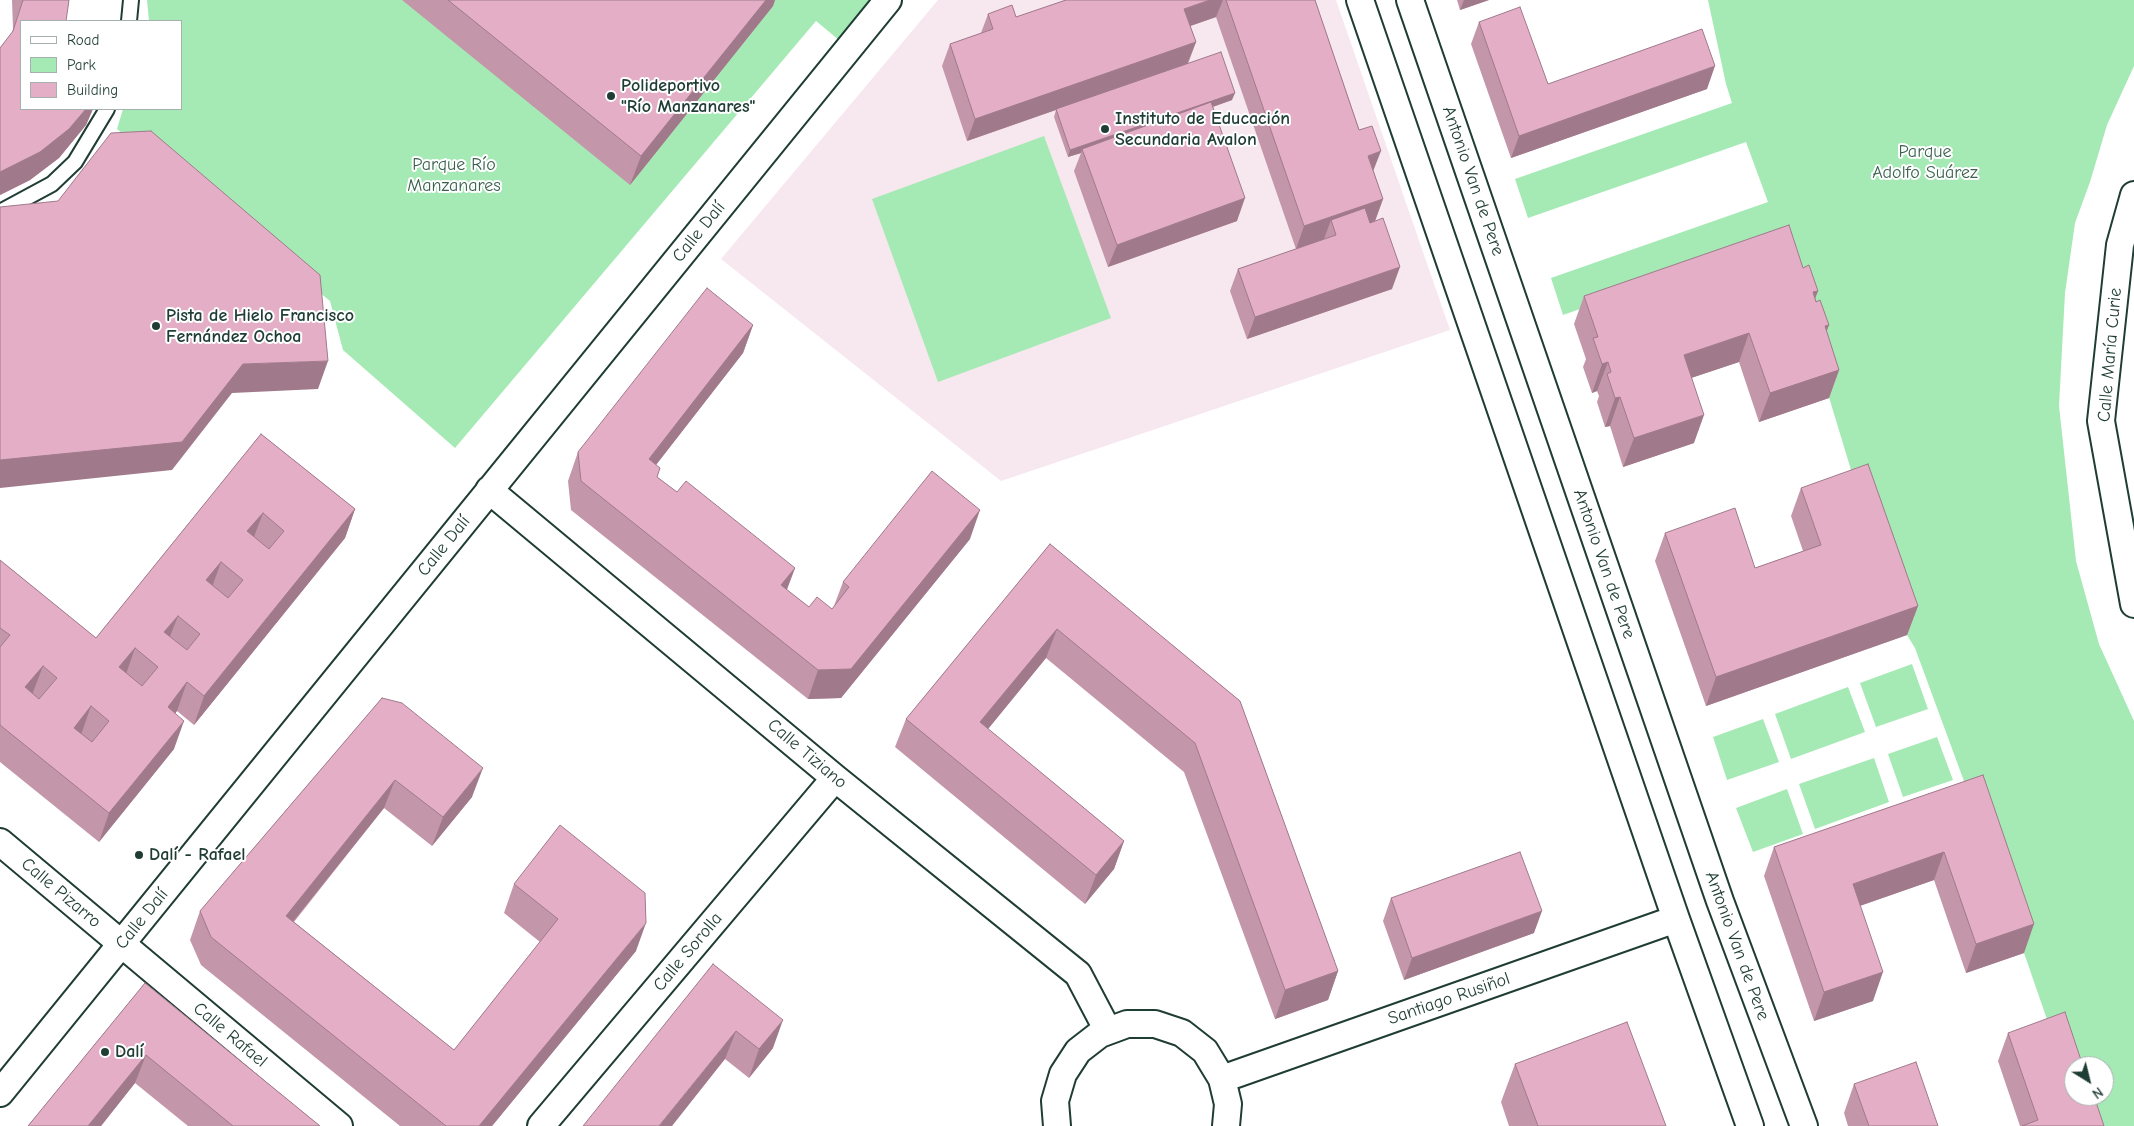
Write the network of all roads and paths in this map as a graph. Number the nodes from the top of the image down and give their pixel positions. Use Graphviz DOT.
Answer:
graph roads {
  1 [pos="131,0"];
  2 [pos="888,0"];
  3 [pos="1360,0"];
  4 [pos="1410,0"];
  5 [pos="130,20"];
  6 [pos="106,110"];
  7 [pos="2134,195"];
  8 [pos="0,212"];
  9 [pos="489,490"];
  10 [pos="2134,604"];
  11 [pos="835,778"];
  12 [pos="0,842"];
  13 [pos="1676,920"];
  14 [pos="122,944"];
  15 [pos="1108,1031"];
  16 [pos="1222,1079"];
  17 [pos="0,1093"];
  18 [pos="339,1126"];
  19 [pos="542,1126"];
  20 [pos="1057,1126"];
  21 [pos="1226,1126"];
  22 [pos="1750,1126"];
  23 [pos="1804,1126"];
  1 -- 5 [label="lane"];
  2 -- 9 [label="street, Calle Dalí"];
  3 -- 13 [label="street"];
  4 -- 23 [label="street, Antonio Van de Pere"];
  6 -- 8 [label="lane"];
  7 -- 10 [label="street, Calle María Curie"];
  9 -- 11 [label="street, Calle Tiziano"];
  9 -- 14 [label="street, Calle Dalí"];
  11 -- 15 [label="street, Calle Tiziano"];
  11 -- 19 [label="street, Calle Sorolla"];
  12 -- 14 [label="street, Calle Pizarro"];
  13 -- 16 [label="street, Santiago Rusiñol"];
  13 -- 22 [label="street"];
  14 -- 17 [label="street, Calle Dalí"];
  14 -- 18 [label="street, Calle Rafael"];
  15 -- 16 [label="street"];
  15 -- 20 [label="street"];
  16 -- 21 [label="street"];
}
